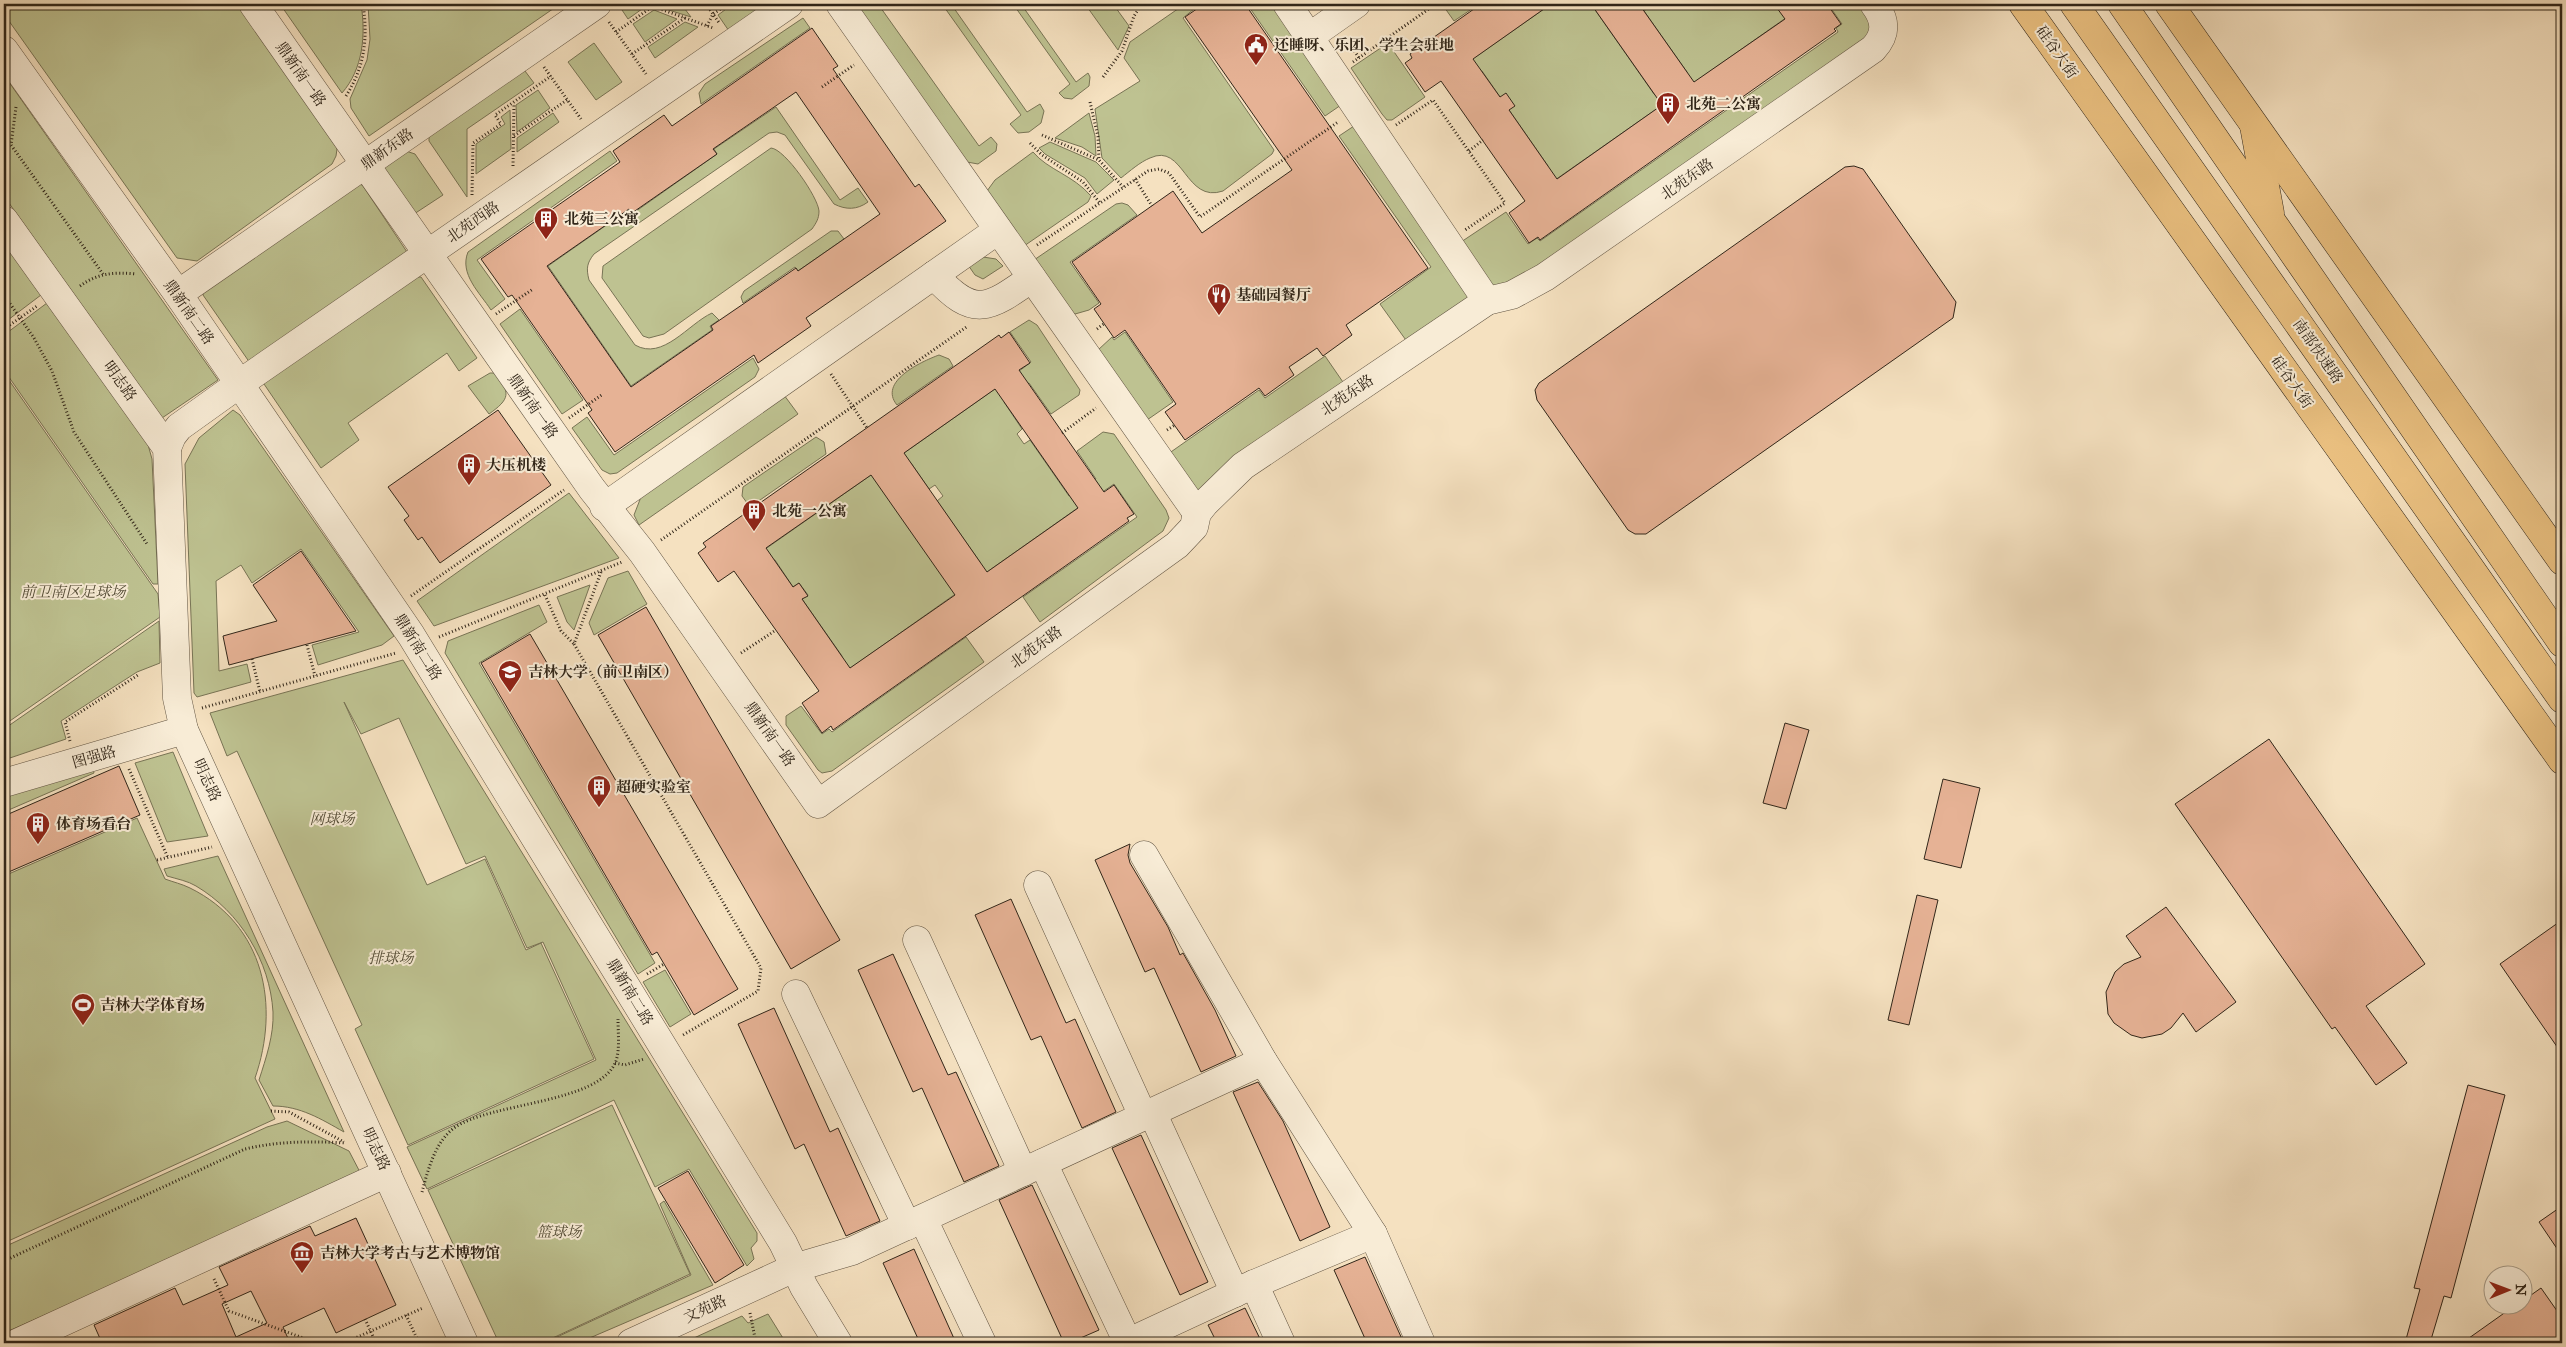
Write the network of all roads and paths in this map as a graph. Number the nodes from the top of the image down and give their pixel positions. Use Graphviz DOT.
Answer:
graph roads {
  1 [pos="253,4"];
  2 [pos="363,4"];
  3 [pos="706,4"];
  4 [pos="728,4"];
  5 [pos="789,4"];
  6 [pos="840,4"];
  7 [pos="1142,4"];
  8 [pos="1287,4"];
  9 [pos="1356,4"];
  10 [pos="1436,4"];
  11 [pos="2023,4"];
  12 [pos="2074,4"];
  13 [pos="2122,4"];
  14 [pos="2169,4"];
  15 [pos="654,5"];
  16 [pos="1877,8"];
  17 [pos="601,10"];
  18 [pos="713,14"];
  19 [pos="685,18"];
  20 [pos="707,26"];
  21 [pos="721,26"];
  22 [pos="716,29"];
  23 [pos="616,32"];
  24 [pos="1309,36"];
  25 [pos="1345,36"];
  26 [pos="4,50"];
  27 [pos="632,55"];
  28 [pos="1359,58"];
  29 [pos="861,60"];
  30 [pos="1352,63"];
  31 [pos="543,65"];
  32 [pos="551,76"];
  33 [pos="647,76"];
  34 [pos="1102,77"];
  35 [pos="822,87"];
  36 [pos="567,100"];
  37 [pos="17,102"];
  38 [pos="514,102"];
  39 [pos="1090,102"];
  40 [pos="341,103"];
  41 [pos="1340,120"];
  42 [pos="582,121"];
  43 [pos="1395,126"];
  44 [pos="2254,126"];
  45 [pos="1042,135"];
  46 [pos="514,136"];
  47 [pos="1483,140"];
  48 [pos="1030,143"];
  49 [pos="4,144"];
  50 [pos="11,145"];
  51 [pos="1469,151"];
  52 [pos="1099,160"];
  53 [pos="364,165"];
  54 [pos="514,170"];
  55 [pos="1134,179"];
  56 [pos="1123,187"];
  57 [pos="472,198"];
  58 [pos="1100,202"];
  59 [pos="1152,206"];
  60 [pos="4,220"];
  61 [pos="2271,222"];
  62 [pos="998,230"];
  63 [pos="1458,234"];
  64 [pos="1035,246"];
  65 [pos="428,254"];
  66 [pos="104,274"];
  67 [pos="139,275"];
  68 [pos="934,275"];
  69 [pos="1032,278"];
  70 [pos="533,290"];
  71 [pos="178,294"];
  72 [pos="4,295"];
  73 [pos="59,296"];
  74 [pos="1487,300"];
  75 [pos="20,318"];
  76 [pos="491,318"];
  77 [pos="974,322"];
  78 [pos="4,329"];
  79 [pos="826,366"];
  80 [pos="239,384"];
  81 [pos="604,394"];
  82 [pos="1100,404"];
  83 [pos="852,406"];
  84 [pos="563,422"];
  85 [pos="867,428"];
  86 [pos="1062,433"];
  87 [pos="167,448"];
  88 [pos="569,487"];
  89 [pos="604,507"];
  90 [pos="1198,513"];
  91 [pos="655,544"];
  92 [pos="149,548"];
  93 [pos="630,559"];
  94 [pos="2562,561"];
  95 [pos="601,572"];
  96 [pos="545,595"];
  97 [pos="407,598"];
  98 [pos="776,630"];
  99 [pos="432,640"];
  100 [pos="2562,643"];
  101 [pos="574,644"];
  102 [pos="307,645"];
  103 [pos="401,652"];
  104 [pos="734,658"];
  105 [pos="252,659"];
  106 [pos="138,675"];
  107 [pos="315,676"];
  108 [pos="260,692"];
  109 [pos="2562,699"];
  110 [pos="190,720"];
  111 [pos="70,741"];
  112 [pos="125,759"];
  113 [pos="2562,760"];
  114 [pos="4,783"];
  115 [pos="818,804"];
  116 [pos="220,845"];
  117 [pos="1144,855"];
  118 [pos="168,858"];
  119 [pos="157,860"];
  120 [pos="1038,885"];
  121 [pos="917,940"];
  122 [pos="664,964"];
  123 [pos="644,976"];
  124 [pos="796,994"];
  125 [pos="618,1017"];
  126 [pos="674,1040"];
  127 [pos="652,1056"];
  128 [pos="1263,1061"];
  129 [pos="616,1063"];
  130 [pos="271,1111"];
  131 [pos="1147,1114"];
  132 [pos="346,1143"];
  133 [pos="353,1147"];
  134 [pos="1033,1168"];
  135 [pos="387,1174"];
  136 [pos="420,1200"];
  137 [pos="915,1222"];
  138 [pos="1373,1234"];
  139 [pos="4,1261"];
  140 [pos="794,1268"];
  141 [pos="210,1272"];
  142 [pos="1244,1289"];
  143 [pos="750,1298"];
  144 [pos="428,1306"];
  145 [pos="406,1315"];
  146 [pos="365,1319"];
  147 [pos="370,1332"];
  148 [pos="17,1343"];
  149 [pos="317,1343"];
  150 [pos="344,1343"];
  151 [pos="376,1343"];
  152 [pos="419,1343"];
  153 [pos="464,1343"];
  154 [pos="631,1343"];
  155 [pos="756,1343"];
  156 [pos="838,1343"];
  157 [pos="982,1343"];
  158 [pos="1128,1343"];
  159 [pos="1281,1343"];
  160 [pos="1422,1343"];
  1 -- 53 [label="street, 鼎新南一路"];
  2 -- 40 [label="path"];
  3 -- 18 [label="path"];
  4 -- 18 [label="path"];
  5 -- 65 [label="street, 北苑西路"];
  6 -- 62 [label="street"];
  7 -- 34 [label="path"];
  8 -- 24 [label="street"];
  9 -- 24 [label="street"];
  10 -- 28 [label="path"];
  11 -- 113 [label="main road, 硅谷大街"];
  12 -- 109 [label="main road, 南部快速路"];
  13 -- 61 [label="main road"];
  14 -- 44 [label="main road"];
  15 -- 19 [label="path"];
  15 -- 23 [label="path"];
  16 -- 74 [label="street, 北苑东路"];
  17 -- 23 [label="path"];
  17 -- 53 [label="street, 鼎新东路"];
  18 -- 20 [label="path"];
  18 -- 21 [label="path"];
  19 -- 20 [label="path"];
  19 -- 27 [label="path"];
  20 -- 22 [label="path"];
  23 -- 27 [label="path"];
  24 -- 74 [label="street"];
  25 -- 28 [label="path"];
  26 -- 71 [label="street, 鼎新南二路"];
  27 -- 33 [label="path"];
  28 -- 30 [label="path"];
  29 -- 35 [label="path"];
  31 -- 32 [label="path"];
  32 -- 36 [label="path"];
  32 -- 38 [label="path"];
  36 -- 42 [label="path"];
  36 -- 46 [label="path"];
  37 -- 50 [label="path"];
  38 -- 46 [label="path"];
  38 -- 57 [label="path"];
  39 -- 52 [label="path"];
  41 -- 55 [label="path"];
  43 -- 51 [label="path"];
  44 -- 61 [label="main road"];
  44 -- 94 [label="main road"];
  45 -- 52 [label="path"];
  46 -- 54 [label="path"];
  47 -- 51 [label="path"];
  48 -- 58 [label="path"];
  49 -- 50 [label="path"];
  50 -- 66 [label="path"];
  51 -- 63 [label="path"];
  52 -- 56 [label="path"];
  53 -- 65 [label="street, 鼎新南一路"];
  53 -- 71 [label="street, 鼎新东路"];
  55 -- 56 [label="path"];
  55 -- 59 [label="path"];
  56 -- 58 [label="path"];
  58 -- 64 [label="path"];
  60 -- 73 [label="street, 明志路"];
  61 -- 100 [label="main road"];
  62 -- 68 [label="street"];
  62 -- 69 [label="street"];
  65 -- 80 [label="street, 北苑西路"];
  65 -- 89 [label="street, 鼎新南一路"];
  66 -- 67 [label="path"];
  66 -- 73 [label="path"];
  68 -- 69 [label="street"];
  68 -- 89 [label="street"];
  69 -- 90 [label="street"];
  70 -- 76 [label="path"];
  71 -- 80 [label="street, 鼎新南二路"];
  72 -- 75 [label="path"];
  73 -- 75 [label="path"];
  73 -- 87 [label="street, 明志路"];
  74 -- 90 [label="street, 北苑东路"];
  75 -- 78 [label="path"];
  75 -- 92 [label="path"];
  77 -- 83 [label="path"];
  79 -- 83 [label="path"];
  80 -- 87 [label="street, 北苑西路"];
  80 -- 140 [label="street, 鼎新南二路"];
  81 -- 84 [label="path"];
  82 -- 86 [label="path"];
  83 -- 85 [label="path"];
  83 -- 91 [label="path"];
  87 -- 110 [label="street, 明志路"];
  88 -- 97 [label="path"];
  89 -- 115 [label="street, 鼎新南一路"];
  90 -- 115 [label="street, 北苑东路"];
  93 -- 95 [label="path"];
  95 -- 96 [label="path"];
  95 -- 101 [label="path"];
  96 -- 99 [label="path"];
  96 -- 101 [label="path"];
  98 -- 104 [label="path"];
  101 -- 126 [label="path"];
  102 -- 107 [label="path"];
  103 -- 107 [label="path"];
  105 -- 108 [label="path"];
  106 -- 111 [label="path"];
  107 -- 108 [label="path"];
  108 -- 110 [label="path"];
  110 -- 114 [label="street, 图强路"];
  110 -- 135 [label="street, 明志路"];
  112 -- 118 [label="path"];
  116 -- 118 [label="path"];
  117 -- 128 [label="street"];
  118 -- 119 [label="path"];
  120 -- 131 [label="street"];
  121 -- 134 [label="street"];
  122 -- 123 [label="path"];
  124 -- 137 [label="street"];
  125 -- 129 [label="path"];
  127 -- 129 [label="path"];
  128 -- 131 [label="street, 文苑路"];
  128 -- 138 [label="street"];
  129 -- 136 [label="path"];
  130 -- 132 [label="path"];
  131 -- 134 [label="street, 文苑路"];
  131 -- 142 [label="street"];
  132 -- 133 [label="path"];
  132 -- 139 [label="path"];
  134 -- 137 [label="street, 文苑路"];
  134 -- 158 [label="street"];
  135 -- 148 [label="street"];
  135 -- 153 [label="street, 明志路"];
  137 -- 140 [label="street, 文苑路"];
  137 -- 157 [label="street"];
  138 -- 142 [label="street"];
  138 -- 160 [label="street"];
  140 -- 143 [label="street, 文苑路"];
  140 -- 156 [label="street, 鼎新南二路"];
  141 -- 149 [label="path"];
  142 -- 158 [label="street"];
  142 -- 159 [label="street"];
  143 -- 154 [label="street, 文苑路"];
  143 -- 155 [label="path"];
  144 -- 145 [label="path"];
  145 -- 147 [label="path"];
  145 -- 152 [label="path"];
  146 -- 147 [label="path"];
  147 -- 150 [label="path"];
  147 -- 151 [label="path"];
}
